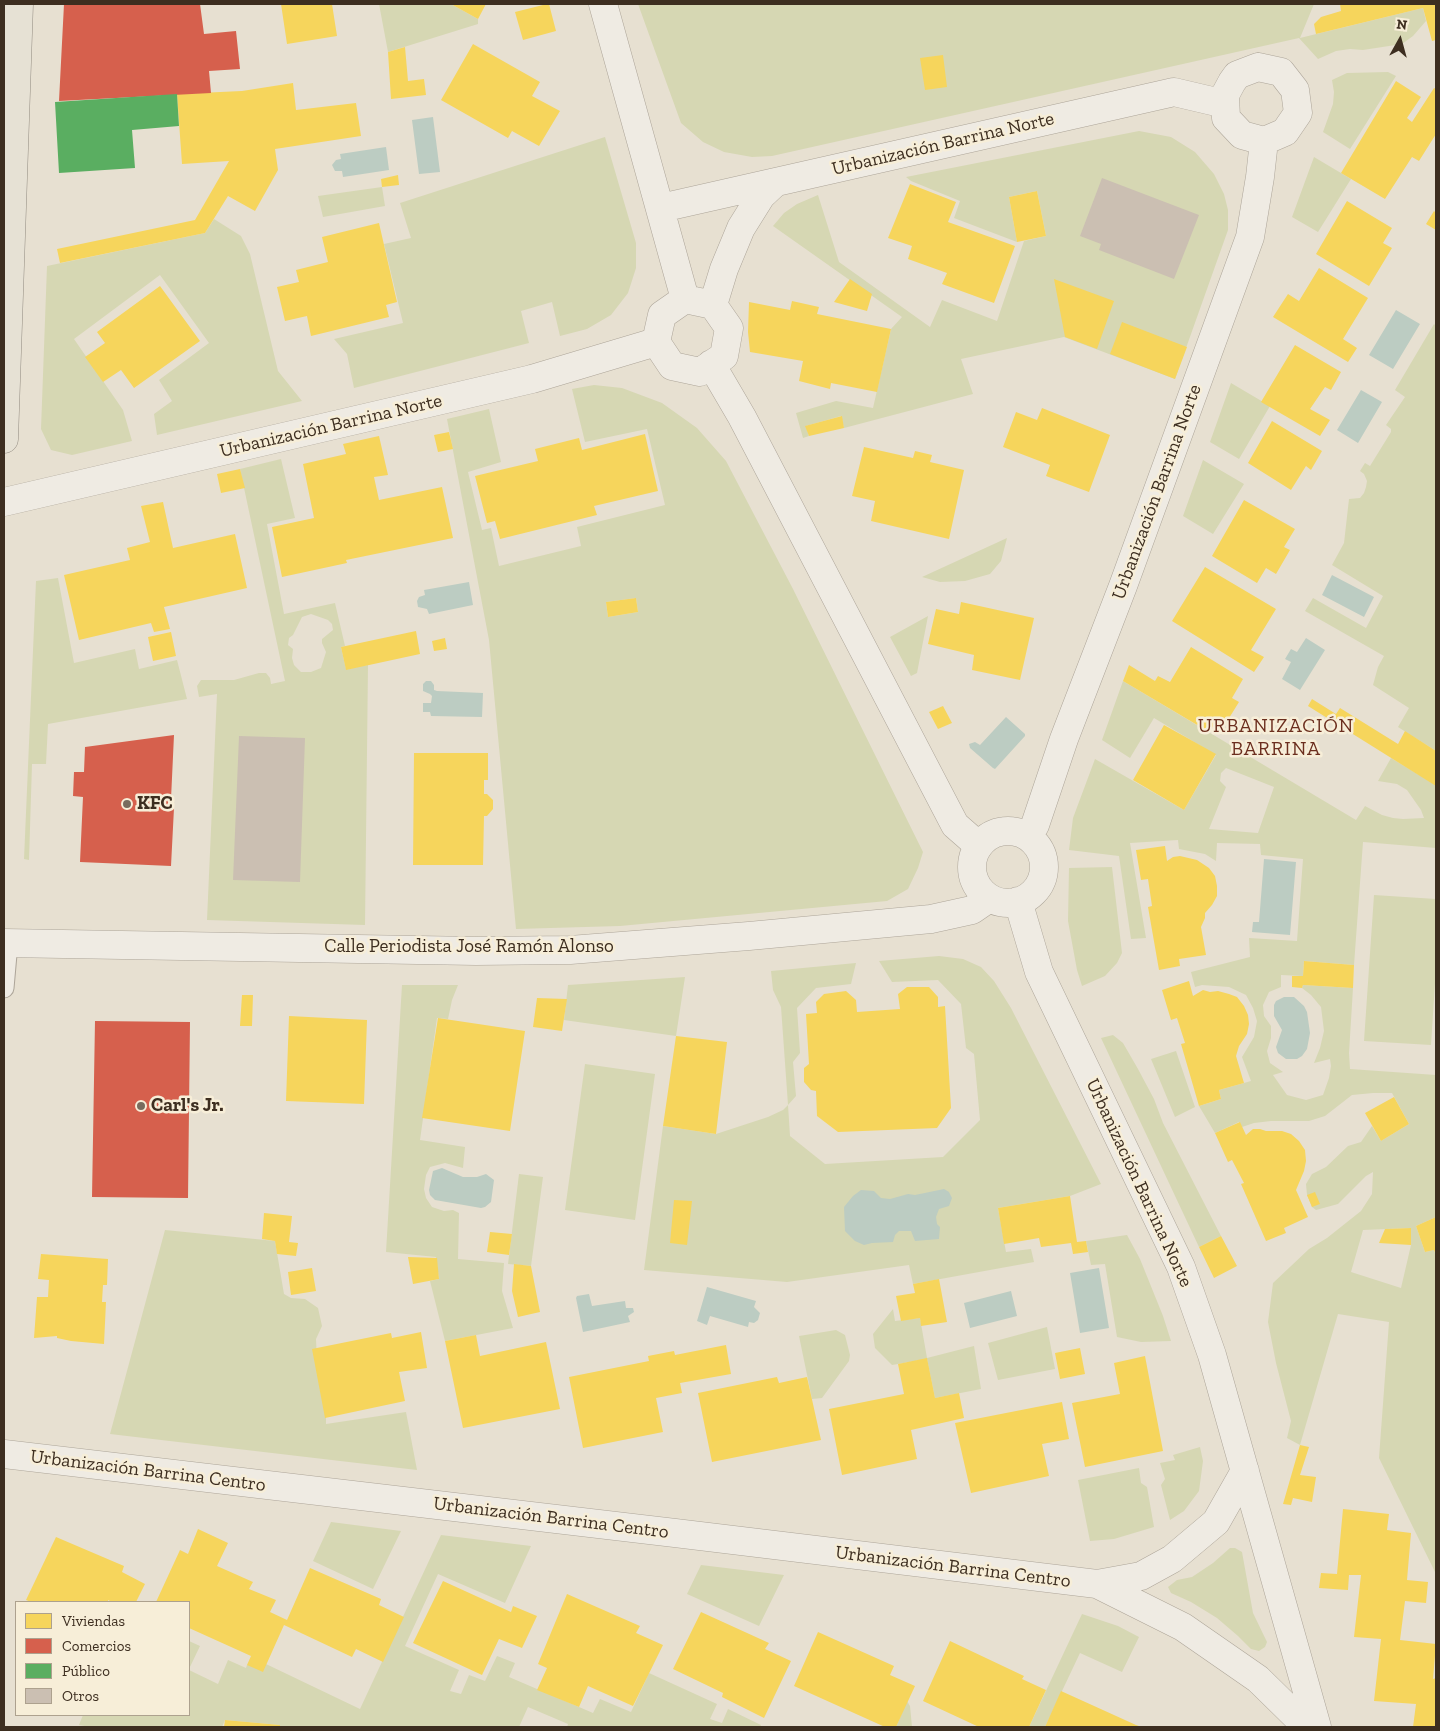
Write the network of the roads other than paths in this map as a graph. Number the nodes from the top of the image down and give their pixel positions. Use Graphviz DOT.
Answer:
graph roads {
  1 [pos="19,4"];
  2 [pos="603,4"];
  3 [pos="1225,104"];
  4 [pos="1264,141"];
  5 [pos="776,182"];
  6 [pos="661,208"];
  7 [pos="685,299"];
  8 [pos="713,305"];
  9 [pos="656,342"];
  10 [pos="711,364"];
  11 [pos="4,439"];
  12 [pos="4,502"];
  13 [pos="1028,836"];
  14 [pos="979,846"];
  15 [pos="988,899"];
  16 [pos="1018,901"];
  17 [pos="6,943"];
  18 [pos="4,988"];
  19 [pos="4,1454"];
  20 [pos="1245,1471"];
  21 [pos="1097,1584"];
  22 [pos="1307,1727"];
  23 [pos="1317,1727"];
  1 -- 11 [label="main road"];
  2 -- 6 [label="street"];
  3 -- 4 [label="street"];
  3 -- 4 [label="street"];
  3 -- 5 [label="street, Urbanización Barrina Norte"];
  4 -- 13 [label="street, Urbanización Barrina Norte"];
  5 -- 6 [label="street, Urbanización Barrina Norte"];
  5 -- 8 [label="street"];
  6 -- 7 [label="street"];
  7 -- 8 [label="street"];
  7 -- 9 [label="street"];
  8 -- 10 [label="street"];
  9 -- 10 [label="street"];
  9 -- 12 [label="street, Urbanización Barrina Norte"];
  10 -- 14 [label="street"];
  13 -- 14 [label="street"];
  13 -- 16 [label="street"];
  14 -- 15 [label="street"];
  15 -- 16 [label="street"];
  15 -- 17 [label="street, Calle Periodista José Ramón Alonso"];
  16 -- 20 [label="street, Urbanización Barrina Norte"];
  17 -- 18 [label="lane"];
  19 -- 21 [label="street, Urbanización Barrina Centro"];
  20 -- 21 [label="street, Urbanización Barrina Centro"];
  20 -- 23 [label="street"];
  21 -- 22 [label="street, Urbanización Barrina Centro"];
}
